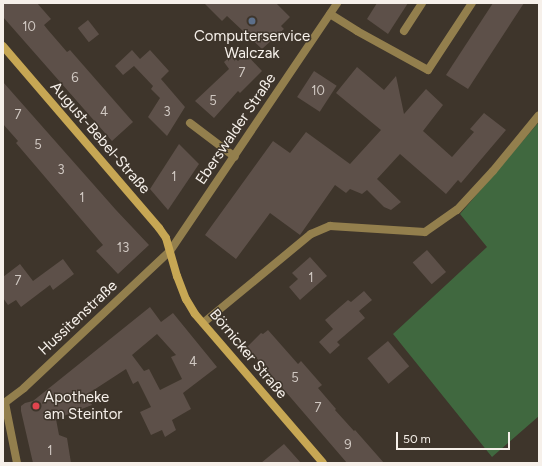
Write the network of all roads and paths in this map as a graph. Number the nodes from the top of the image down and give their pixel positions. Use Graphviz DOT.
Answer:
graph roads {
  1 [pos="338,3"];
  2 [pos="422,3"];
  3 [pos="472,3"];
  4 [pos="330,14"];
  5 [pos="404,31"];
  6 [pos="3,46"];
  7 [pos="539,115"];
  8 [pos="190,123"];
  9 [pos="235,157"];
  10 [pos="170,251"];
  11 [pos="203,323"];
  12 [pos="4,403"];
  13 [pos="17,463"];
  14 [pos="323,463"];
  1 -- 4 [label="street, Eberswalder Straße"];
  2 -- 5 [label="street"];
  3 -- 4 [label="street"];
  4 -- 9 [label="street, Eberswalder Straße"];
  6 -- 10 [label="main road, August-Bebel-Straße"];
  7 -- 11 [label="street"];
  8 -- 9 [label="street"];
  9 -- 10 [label="street, Eberswalder Straße"];
  10 -- 11 [label="main road, Börnicker Straße"];
  10 -- 12 [label="street, Hussitenstraße"];
  11 -- 14 [label="main road, Börnicker Straße"];
  12 -- 13 [label="street"];
}
